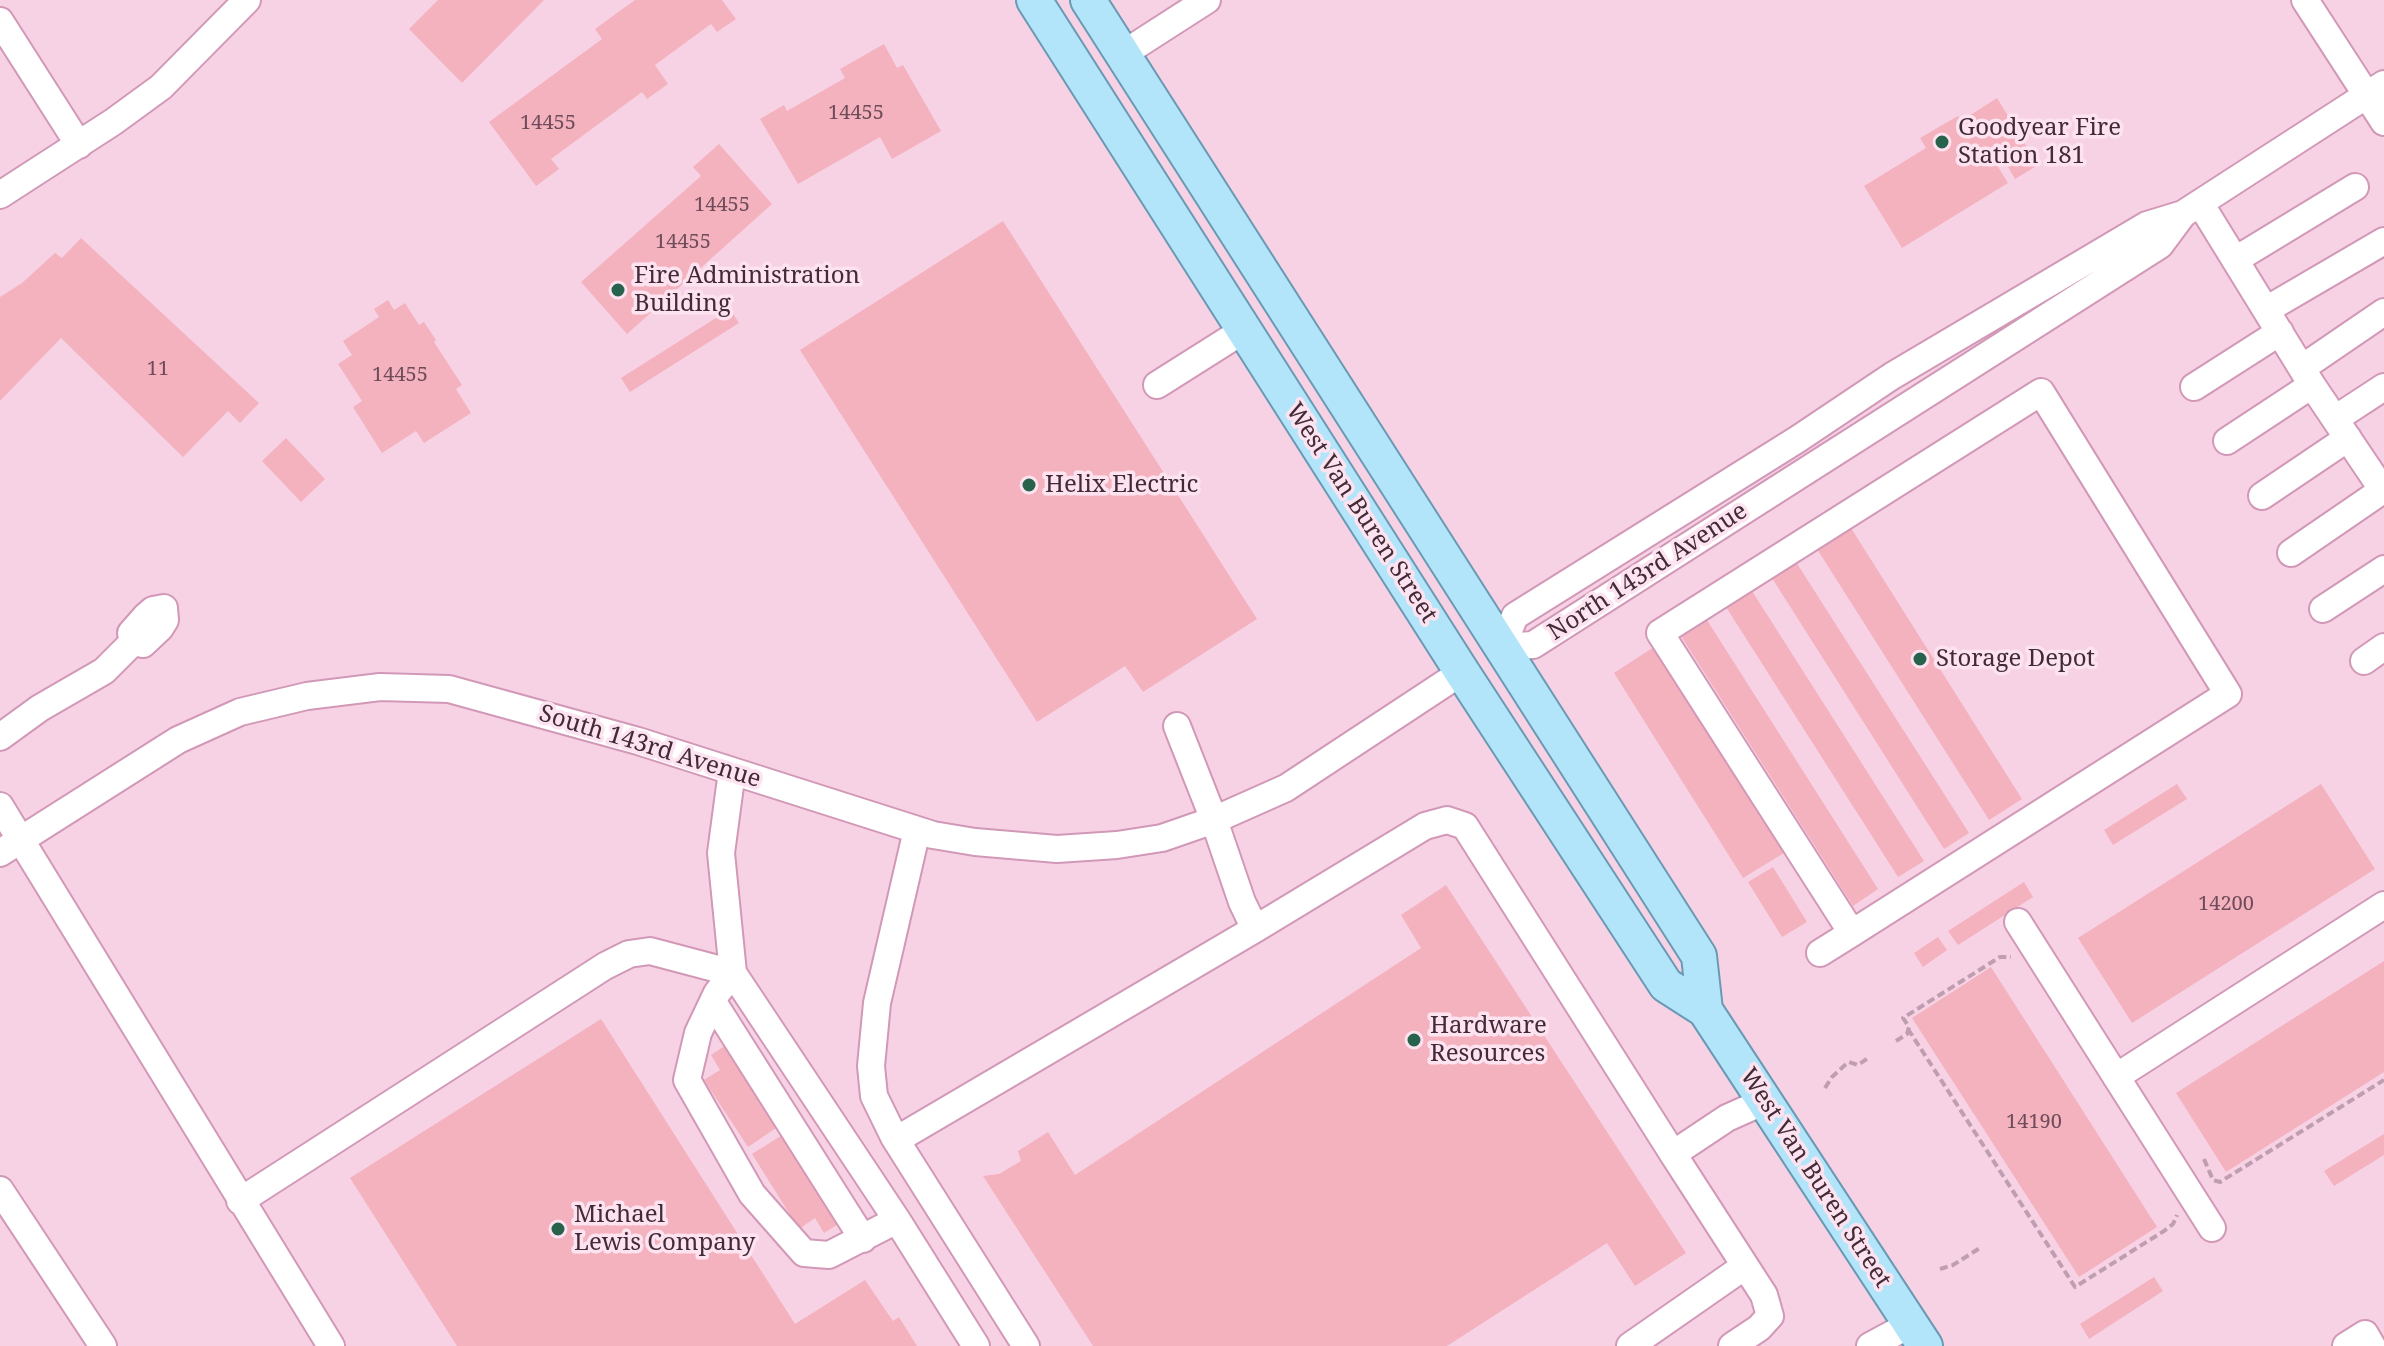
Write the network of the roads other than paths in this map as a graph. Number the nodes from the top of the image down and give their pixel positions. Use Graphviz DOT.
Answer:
graph roads {
  1 [pos="247,0"];
  2 [pos="1034,0"];
  3 [pos="1207,0"];
  4 [pos="2305,0"];
  5 [pos="1083,1"];
  6 [pos="0,21"];
  7 [pos="1123,54"];
  8 [pos="2375,90"];
  9 [pos="2384,122"];
  10 [pos="79,145"];
  11 [pos="2355,187"];
  12 [pos="0,195"];
  13 [pos="2192,209"];
  14 [pos="2384,241"];
  15 [pos="2235,260"];
  16 [pos="2384,312"];
  17 [pos="2273,321"];
  18 [pos="1244,330"];
  19 [pos="2307,376"];
  20 [pos="1157,385"];
  21 [pos="2194,387"];
  22 [pos="2384,387"];
  23 [pos="2341,428"];
  24 [pos="2227,441"];
  25 [pos="2380,479"];
  26 [pos="2262,496"];
  27 [pos="2291,553"];
  28 [pos="2384,569"];
  29 [pos="2323,609"];
  30 [pos="133,642"];
  31 [pos="1502,647"];
  32 [pos="1462,672"];
  33 [pos="1177,726"];
  34 [pos="0,737"];
  35 [pos="732,771"];
  36 [pos="0,806"];
  37 [pos="1214,820"];
  38 [pos="917,830"];
  39 [pos="10,846"];
  40 [pos="2384,905"];
  41 [pos="2018,922"];
  42 [pos="1255,929"];
  43 [pos="1852,933"];
  44 [pos="1820,953"];
  45 [pos="733,973"];
  46 [pos="713,1002"];
  47 [pos="1705,1010"];
  48 [pos="2116,1077"];
  49 [pos="1765,1101"];
  50 [pos="896,1140"];
  51 [pos="1673,1154"];
  52 [pos="0,1190"];
  53 [pos="240,1201"];
  54 [pos="897,1220"];
  55 [pos="2212,1228"];
  56 [pos="863,1239"];
  57 [pos="1745,1266"];
  58 [pos="1918,1335"];
  59 [pos="103,1346"];
  60 [pos="331,1346"];
  61 [pos="976,1346"];
  62 [pos="1026,1346"];
  63 [pos="1630,1346"];
  64 [pos="1732,1346"];
  65 [pos="1870,1346"];
  66 [pos="2346,1346"];
  67 [pos="2372,1346"];
  1 -- 10 [label="street"];
  2 -- 18 [label="main road, West Van Buren Street"];
  3 -- 7 [label="street"];
  4 -- 8 [label="street"];
  5 -- 7 [label="main road, West Van Buren Street"];
  6 -- 10 [label="street"];
  7 -- 31 [label="main road, West Van Buren Street"];
  8 -- 9 [label="street"];
  8 -- 13 [label="street, North 143rd Avenue"];
  10 -- 12 [label="street"];
  11 -- 15 [label="street"];
  13 -- 15 [label="street"];
  13 -- 31 [label="street, North 143rd Avenue"];
  14 -- 17 [label="street"];
  15 -- 17 [label="street"];
  16 -- 19 [label="street"];
  17 -- 19 [label="street"];
  17 -- 21 [label="street"];
  18 -- 20 [label="street"];
  18 -- 32 [label="main road, West Van Buren Street"];
  19 -- 23 [label="street"];
  19 -- 24 [label="street"];
  22 -- 23 [label="street"];
  23 -- 25 [label="street"];
  23 -- 26 [label="street"];
  25 -- 27 [label="street"];
  28 -- 29 [label="street"];
  30 -- 34 [label="street"];
  31 -- 32 [label="main road"];
  31 -- 47 [label="main road, West Van Buren Street"];
  32 -- 37 [label="street, South 143rd Avenue"];
  32 -- 47 [label="main road, West Van Buren Street"];
  33 -- 37 [label="street"];
  35 -- 38 [label="street, South 143rd Avenue"];
  35 -- 39 [label="street, South 143rd Avenue"];
  35 -- 45 [label="street"];
  36 -- 39 [label="street"];
  37 -- 38 [label="street, South 143rd Avenue"];
  37 -- 42 [label="street"];
  38 -- 50 [label="street"];
  39 -- 53 [label="street"];
  40 -- 48 [label="street"];
  41 -- 48 [label="street"];
  42 -- 50 [label="street"];
  42 -- 51 [label="street"];
  43 -- 43 [label="street"];
  43 -- 44 [label="street"];
  45 -- 46 [label="street"];
  45 -- 53 [label="street"];
  45 -- 54 [label="street"];
  46 -- 56 [label="street"];
  46 -- 56 [label="street"];
  47 -- 49 [label="main road, West Van Buren Street"];
  48 -- 55 [label="street"];
  49 -- 51 [label="street"];
  49 -- 58 [label="main road, West Van Buren Street"];
  50 -- 62 [label="street"];
  51 -- 57 [label="street"];
  52 -- 59 [label="street"];
  53 -- 60 [label="street"];
  54 -- 56 [label="street"];
  54 -- 61 [label="street"];
  57 -- 63 [label="street"];
  57 -- 64 [label="street"];
  58 -- 65 [label="street"];
  66 -- 67 [label="street"];
}
